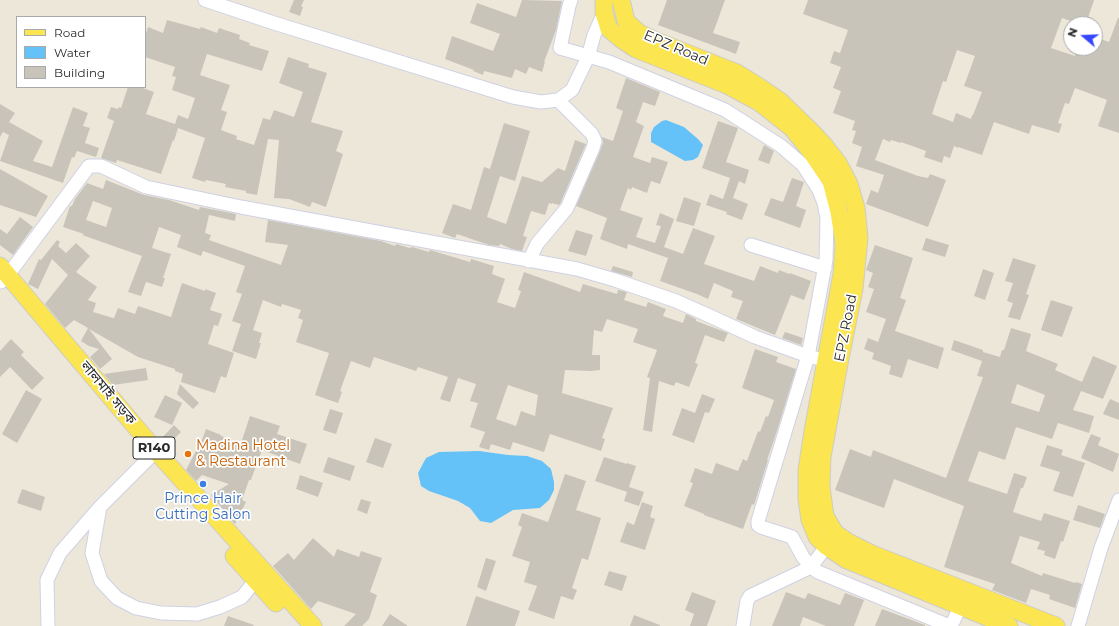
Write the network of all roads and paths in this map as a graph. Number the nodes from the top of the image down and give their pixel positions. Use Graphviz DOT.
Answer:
graph roads {
  1 [pos="205,0"];
  2 [pos="571,0"];
  3 [pos="621,0"];
  4 [pos="220,2"];
  5 [pos="604,6"];
  6 [pos="588,57"];
  7 [pos="558,100"];
  8 [pos="751,245"];
  9 [pos="529,261"];
  10 [pos="825,268"];
  11 [pos="2,276"];
  12 [pos="808,356"];
  13 [pos="832,362"];
  14 [pos="152,454"];
  15 [pos="1119,500"];
  16 [pos="100,507"];
  17 [pos="830,540"];
  18 [pos="811,567"];
  19 [pos="255,581"];
  20 [pos="960,607"];
  21 [pos="1010,620"];
  22 [pos="48,626"];
  23 [pos="299,626"];
  24 [pos="313,626"];
  25 [pos="742,626"];
  26 [pos="1056,626"];
  27 [pos="1078,626"];
  1 -- 4 [label="street"];
  2 -- 6 [label="street"];
  3 -- 13 [label="main road, EPZ Road"];
  4 -- 7 [label="street"];
  5 -- 6 [label="street"];
  5 -- 13 [label="main road, EPZ Road"];
  6 -- 7 [label="street"];
  6 -- 10 [label="street"];
  7 -- 9 [label="street"];
  8 -- 10 [label="street"];
  9 -- 11 [label="street"];
  9 -- 12 [label="street"];
  10 -- 12 [label="street"];
  11 -- 14 [label="main road, লালমাই সড়ক / R140"];
  12 -- 13 [label="street"];
  12 -- 18 [label="street"];
  13 -- 17 [label="main road, EPZ Road"];
  14 -- 16 [label="street"];
  14 -- 19 [label="main road, লালমাই সড়ক / R140"];
  14 -- 24 [label="main road, লালমাই সড়ক / R140"];
  15 -- 27 [label="street"];
  16 -- 19 [label="street"];
  16 -- 22 [label="street"];
  17 -- 18 [label="street"];
  17 -- 20 [label="main road, EPZ Road"];
  17 -- 21 [label="main road, EPZ Road"];
  18 -- 20 [label="street"];
  18 -- 25 [label="street"];
  19 -- 23 [label="main road, লালমাই সড়ক / R140"];
  20 -- 21 [label="main road, EPZ Road"];
  21 -- 26 [label="main road, EPZ Road"];
}
